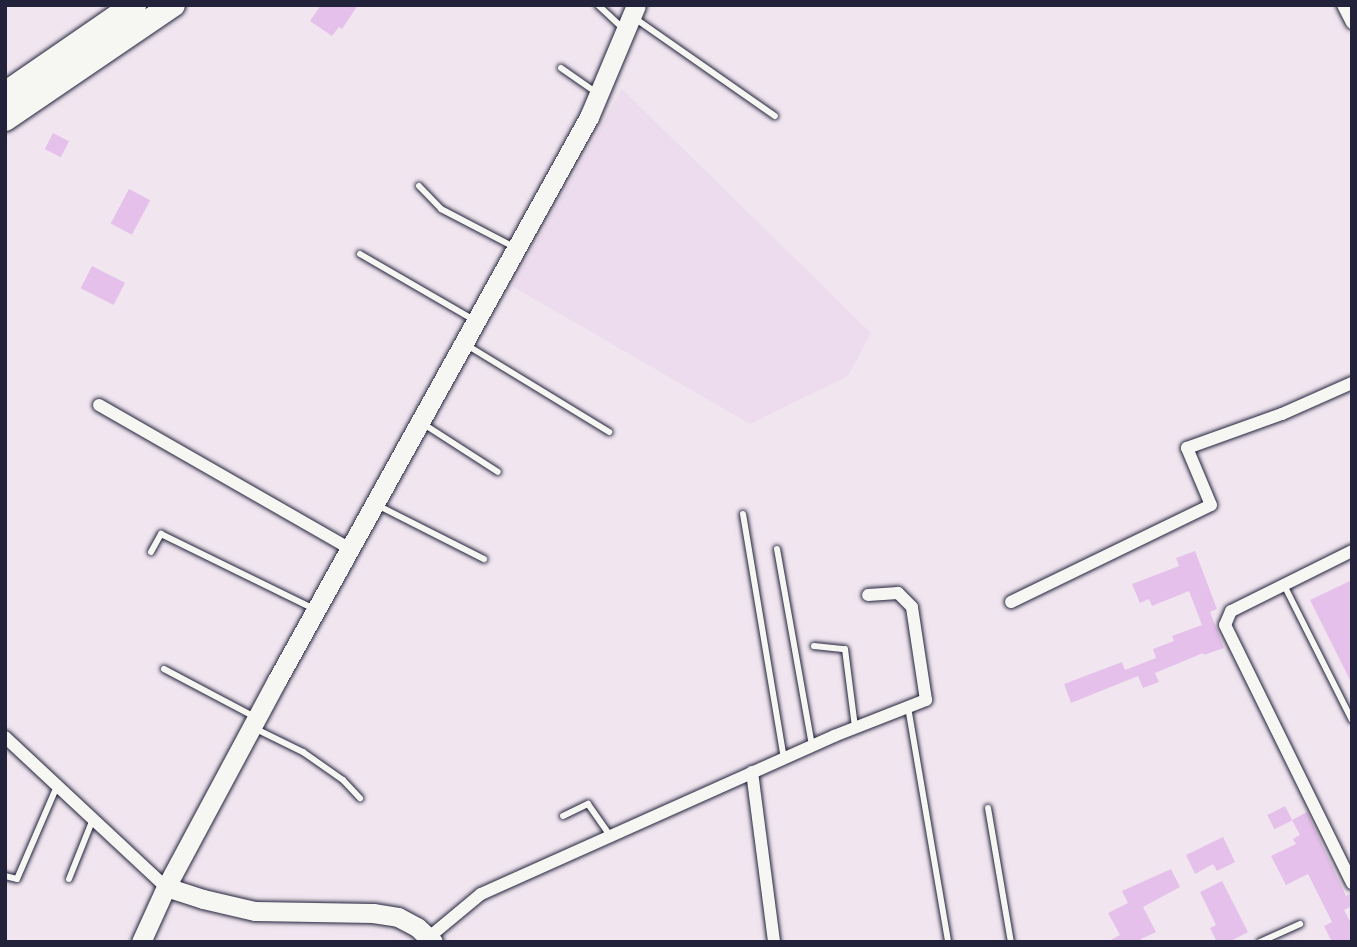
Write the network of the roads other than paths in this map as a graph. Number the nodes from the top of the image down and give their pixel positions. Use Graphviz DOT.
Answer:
graph roads {
  1 [pos="134,5"];
  2 [pos="173,5"];
  3 [pos="598,5"];
  4 [pos="1343,5"];
  5 [pos="631,18"];
  6 [pos="1352,23"];
  7 [pos="561,68"];
  8 [pos="5,94"];
  9 [pos="599,95"];
  10 [pos="775,116"];
  11 [pos="5,119"];
  12 [pos="419,186"];
  13 [pos="516,248"];
  14 [pos="360,254"];
  15 [pos="476,321"];
  16 [pos="464,343"];
  17 [pos="1352,383"];
  18 [pos="99,405"];
  19 [pos="420,421"];
  20 [pos="609,432"];
  21 [pos="498,472"];
  22 [pos="375,504"];
  23 [pos="743,514"];
  24 [pos="350,549"];
  25 [pos="777,549"];
  26 [pos="1352,551"];
  27 [pos="151,552"];
  28 [pos="484,559"];
  29 [pos="1284,585"];
  30 [pos="868,595"];
  31 [pos="1011,602"];
  32 [pos="316,610"];
  33 [pos="814,646"];
  34 [pos="163,669"];
  35 [pos="908,707"];
  36 [pos="1352,720"];
  37 [pos="254,722"];
  38 [pos="855,727"];
  39 [pos="5,737"];
  40 [pos="812,745"];
  41 [pos="784,758"];
  42 [pos="752,772"];
  43 [pos="57,786"];
  44 [pos="360,798"];
  45 [pos="988,808"];
  46 [pos="563,816"];
  47 [pos="93,819"];
  48 [pos="610,836"];
  49 [pos="5,876"];
  50 [pos="69,879"];
  51 [pos="1352,883"];
  52 [pos="166,887"];
  53 [pos="1300,924"];
  54 [pos="431,940"];
  55 [pos="141,942"];
  56 [pos="774,942"];
  57 [pos="948,942"];
  58 [pos="1012,942"];
  59 [pos="1260,942"];
  1 -- 8 [label="highway"];
  2 -- 11 [label="highway"];
  3 -- 5 [label="lane"];
  4 -- 6 [label="street"];
  5 -- 9 [label="street"];
  5 -- 10 [label="lane"];
  7 -- 9 [label="lane"];
  9 -- 13 [label="street"];
  12 -- 13 [label="lane"];
  13 -- 15 [label="street"];
  14 -- 15 [label="lane"];
  15 -- 16 [label="street"];
  16 -- 19 [label="street"];
  16 -- 20 [label="lane"];
  17 -- 31 [label="street"];
  18 -- 24 [label="street"];
  19 -- 21 [label="lane"];
  19 -- 22 [label="street"];
  22 -- 24 [label="street"];
  22 -- 28 [label="lane"];
  23 -- 41 [label="lane"];
  24 -- 32 [label="street"];
  25 -- 40 [label="lane"];
  26 -- 29 [label="street"];
  27 -- 32 [label="lane"];
  29 -- 36 [label="lane"];
  29 -- 51 [label="street"];
  30 -- 35 [label="street"];
  32 -- 37 [label="street"];
  33 -- 38 [label="lane"];
  34 -- 37 [label="lane"];
  35 -- 38 [label="street"];
  35 -- 57 [label="lane"];
  37 -- 44 [label="lane"];
  37 -- 52 [label="street"];
  38 -- 40 [label="street"];
  39 -- 43 [label="street"];
  40 -- 41 [label="street"];
  41 -- 42 [label="street"];
  42 -- 48 [label="street"];
  42 -- 56 [label="street"];
  43 -- 47 [label="street"];
  43 -- 49 [label="lane"];
  45 -- 58 [label="lane"];
  46 -- 48 [label="lane"];
  47 -- 50 [label="lane"];
  47 -- 52 [label="street"];
  48 -- 54 [label="street"];
  52 -- 54 [label="street"];
  52 -- 55 [label="street"];
  53 -- 59 [label="lane"];
}
